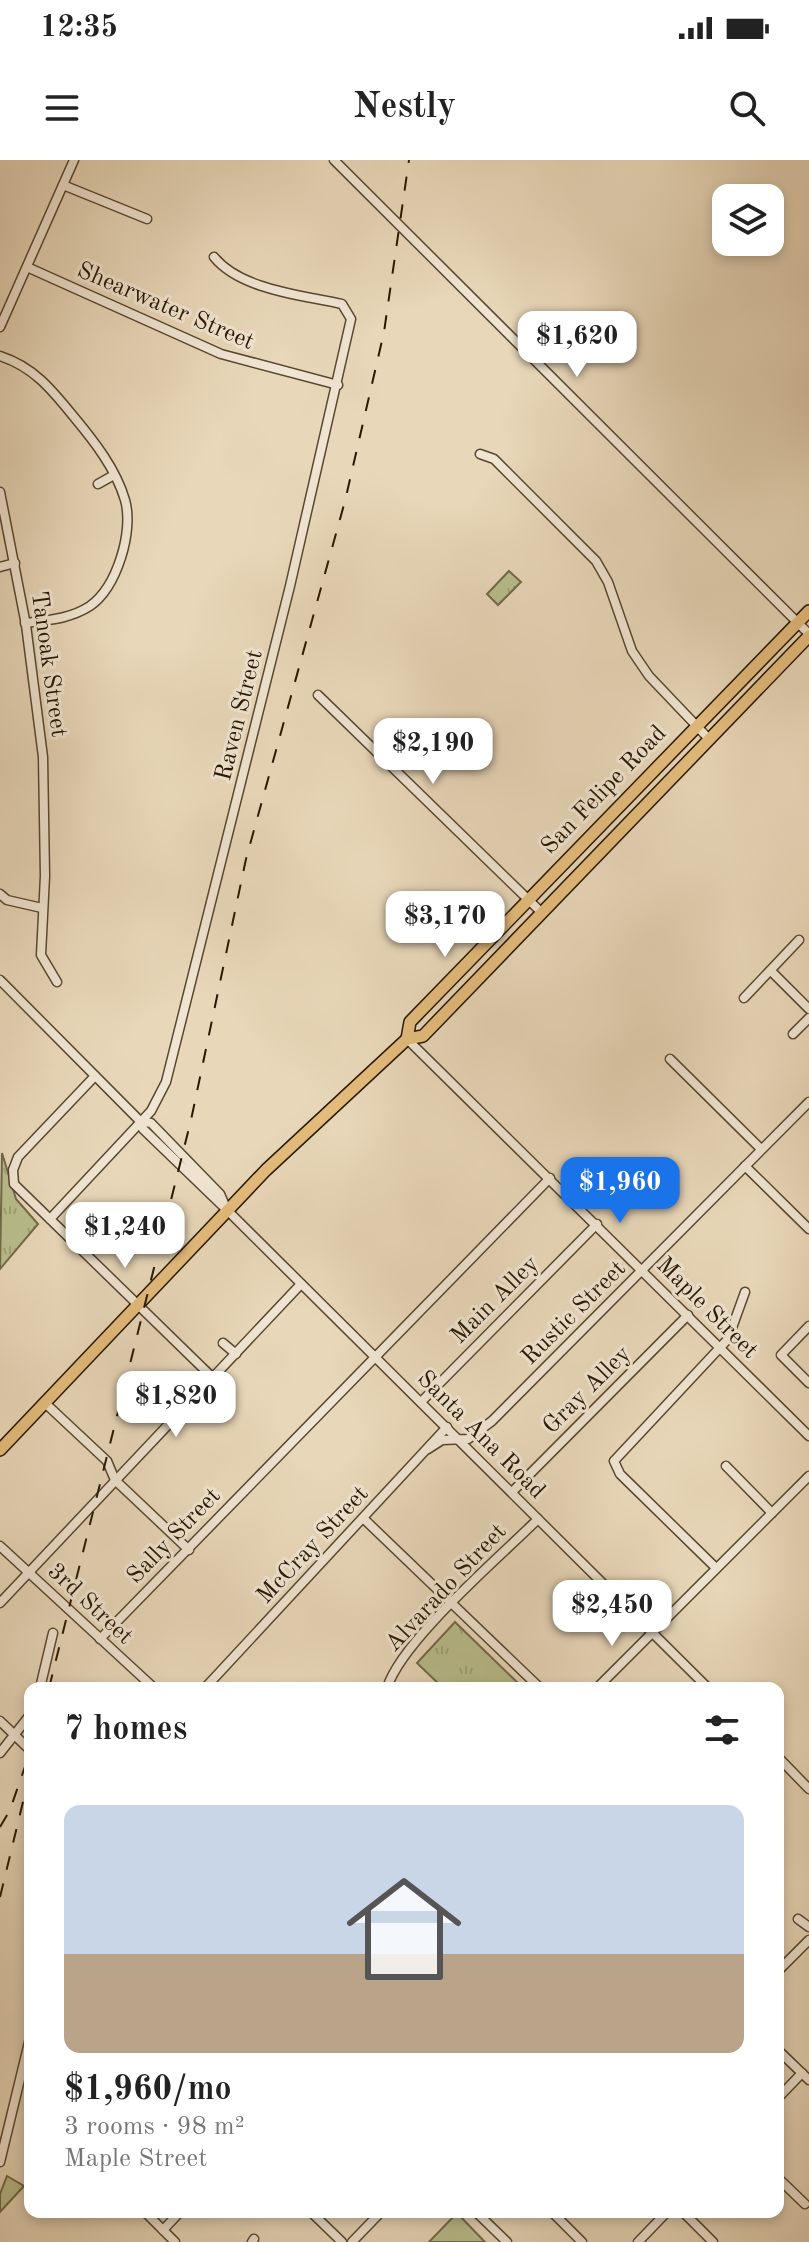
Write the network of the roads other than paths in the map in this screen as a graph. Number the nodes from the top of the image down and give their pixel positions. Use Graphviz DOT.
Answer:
graph roads {
  1 [pos="74,160"];
  2 [pos="334,160"];
  3 [pos="63,185"];
  4 [pos="147,219"];
  5 [pos="214,257"];
  6 [pos="27,267"];
  7 [pos="0,327"];
  8 [pos="0,356"];
  9 [pos="338,385"];
  10 [pos="480,454"];
  11 [pos="114,475"];
  12 [pos="98,484"];
  13 [pos="0,492"];
  14 [pos="15,563"];
  15 [pos="0,567"];
  16 [pos="809,611"];
  17 [pos="25,623"];
  18 [pos="797,623"];
  19 [pos="809,635"];
  20 [pos="318,695"];
  21 [pos="697,725"];
  22 [pos="709,739"];
  23 [pos="0,894"];
  24 [pos="527,899"];
  25 [pos="42,908"];
  26 [pos="541,912"];
  27 [pos="799,940"];
  28 [pos="771,971"];
  29 [pos="0,980"];
  30 [pos="57,982"];
  31 [pos="744,998"];
  32 [pos="809,1009"];
  33 [pos="809,1018"];
  34 [pos="793,1034"];
  35 [pos="407,1039"];
  36 [pos="670,1059"];
  37 [pos="95,1076"];
  38 [pos="809,1102"];
  39 [pos="140,1121"];
  40 [pos="761,1149"];
  41 [pos="745,1166"];
  42 [pos="550,1178"];
  43 [pos="227,1210"];
  44 [pos="50,1219"];
  45 [pos="597,1224"];
  46 [pos="809,1229"];
  47 [pos="644,1270"];
  48 [pos="301,1284"];
  49 [pos="745,1292"];
  50 [pos="137,1304"];
  51 [pos="688,1315"];
  52 [pos="809,1326"];
  53 [pos="223,1343"];
  54 [pos="720,1347"];
  55 [pos="236,1354"];
  56 [pos="374,1355"];
  57 [pos="213,1378"];
  58 [pos="809,1383"];
  59 [pos="421,1402"];
  60 [pos="45,1403"];
  61 [pos="447,1427"];
  62 [pos="809,1436"];
  63 [pos="460,1441"];
  64 [pos="0,1449"];
  65 [pos="428,1449"];
  66 [pos="726,1466"];
  67 [pos="809,1476"];
  68 [pos="115,1480"];
  69 [pos="512,1492"];
  70 [pos="772,1513"];
  71 [pos="364,1519"];
  72 [pos="538,1519"];
  73 [pos="0,1546"];
  74 [pos="189,1550"];
  75 [pos="715,1567"];
  76 [pos="29,1573"];
  77 [pos="0,1603"];
  78 [pos="453,1604"];
  79 [pos="652,1631"];
  80 [pos="53,1633"];
  81 [pos="100,1639"];
  82 [pos="41,1682"];
  83 [pos="147,1682"];
  84 [pos="211,1682"];
  85 [pos="390,1682"];
  86 [pos="534,1682"];
  87 [pos="603,1682"];
  88 [pos="702,1682"];
  89 [pos="0,1721"];
  90 [pos="24,1723"];
  91 [pos="15,1735"];
  92 [pos="24,1744"];
  93 [pos="0,1753"];
  94 [pos="784,1763"];
  95 [pos="809,1789"];
  96 [pos="798,1919"];
  97 [pos="809,1927"];
  98 [pos="807,1945"];
  99 [pos="784,1966"];
  100 [pos="784,2056"];
  101 [pos="24,2063"];
  102 [pos="806,2077"];
  103 [pos="784,2094"];
  104 [pos="0,2162"];
  105 [pos="784,2184"];
  106 [pos="805,2204"];
  107 [pos="151,2218"];
  108 [pos="174,2218"];
  109 [pos="317,2218"];
  110 [pos="375,2218"];
  111 [pos="482,2218"];
  112 [pos="558,2218"];
  113 [pos="661,2218"];
  114 [pos="689,2218"];
  115 [pos="163,2230"];
  116 [pos="175,2242"];
  117 [pos="342,2242"];
  118 [pos="352,2242"];
  119 [pos="507,2242"];
  120 [pos="582,2242"];
  121 [pos="638,2242"];
  122 [pos="713,2242"];
  1 -- 3 [label="street"];
  2 -- 18 [label="street"];
  3 -- 4 [label="street"];
  3 -- 6 [label="street"];
  5 -- 9 [label="street, Raven Street"];
  6 -- 7 [label="street"];
  6 -- 9 [label="street, Shearwater Street"];
  8 -- 11 [label="street"];
  9 -- 39 [label="street, Raven Street"];
  10 -- 21 [label="street"];
  11 -- 12 [label="street"];
  11 -- 17 [label="street"];
  13 -- 14 [label="street, Tanoak Street"];
  14 -- 15 [label="street"];
  14 -- 17 [label="street, Tanoak Street"];
  16 -- 18 [label="main road, San Felipe Road"];
  17 -- 25 [label="street, Tanoak Street"];
  18 -- 19 [label="street"];
  18 -- 21 [label="main road, San Felipe Road"];
  19 -- 22 [label="main road, San Felipe Road"];
  20 -- 24 [label="street"];
  21 -- 22 [label="street"];
  21 -- 24 [label="main road, San Felipe Road"];
  22 -- 26 [label="main road, San Felipe Road"];
  23 -- 25 [label="street"];
  24 -- 26 [label="street"];
  24 -- 35 [label="main road, San Felipe Road"];
  25 -- 30 [label="street, Tanoak Street"];
  26 -- 35 [label="main road, San Felipe Road"];
  27 -- 28 [label="street"];
  28 -- 31 [label="street"];
  28 -- 32 [label="street"];
  29 -- 37 [label="street, Santa Ana Road"];
  33 -- 34 [label="street"];
  35 -- 42 [label="street, Maple Street"];
  35 -- 43 [label="main road, San Felipe Road"];
  36 -- 40 [label="street"];
  37 -- 39 [label="street, Santa Ana Road"];
  37 -- 44 [label="street"];
  38 -- 40 [label="street, Rustic Street"];
  39 -- 43 [label="street, Santa Ana Road"];
  39 -- 44 [label="street, Raven Street"];
  40 -- 41 [label="street, Rustic Street"];
  41 -- 46 [label="street"];
  41 -- 47 [label="street, Rustic Street"];
  42 -- 45 [label="street, Maple Street"];
  42 -- 56 [label="street, Sally Street"];
  43 -- 48 [label="street, Santa Ana Road"];
  43 -- 50 [label="main road, San Felipe Road"];
  44 -- 50 [label="street"];
  45 -- 47 [label="street, Maple Street"];
  45 -- 59 [label="street, Main Alley"];
  47 -- 51 [label="street, Maple Street"];
  47 -- 63 [label="street, Rustic Street"];
  48 -- 55 [label="street"];
  48 -- 56 [label="street, Santa Ana Road"];
  49 -- 54 [label="street"];
  50 -- 57 [label="street"];
  50 -- 60 [label="main road, San Felipe Road"];
  51 -- 54 [label="street, Maple Street"];
  51 -- 69 [label="street, Gray Alley"];
  52 -- 58 [label="street"];
  53 -- 55 [label="street"];
  54 -- 62 [label="street, Maple Street"];
  54 -- 75 [label="street"];
  55 -- 57 [label="street"];
  56 -- 59 [label="street, Santa Ana Road"];
  56 -- 74 [label="street, Sally Street"];
  57 -- 68 [label="street"];
  59 -- 61 [label="street, Santa Ana Road"];
  60 -- 64 [label="main road, San Felipe Road"];
  60 -- 68 [label="street"];
  61 -- 63 [label="street, Santa Ana Road"];
  61 -- 65 [label="street, McCray Street"];
  63 -- 65 [label="street, Rustic Street"];
  63 -- 69 [label="street, Santa Ana Road"];
  65 -- 71 [label="street, McCray Street"];
  66 -- 70 [label="street"];
  67 -- 70 [label="street"];
  68 -- 74 [label="street"];
  68 -- 76 [label="street"];
  69 -- 72 [label="street, Santa Ana Road"];
  70 -- 75 [label="street"];
  71 -- 78 [label="street"];
  71 -- 84 [label="street, McCray Street"];
  72 -- 78 [label="street, Alvarado Street"];
  72 -- 79 [label="street, Santa Ana Road"];
  73 -- 76 [label="street, 3rd Street"];
  74 -- 81 [label="street, Sally Street"];
  75 -- 79 [label="street"];
  76 -- 77 [label="street"];
  76 -- 81 [label="street, 3rd Street"];
  78 -- 85 [label="street, Alvarado Street"];
  78 -- 86 [label="street"];
  79 -- 87 [label="street"];
  79 -- 88 [label="street, Santa Ana Road"];
  80 -- 82 [label="street"];
  81 -- 83 [label="street, 3rd Street"];
  89 -- 91 [label="street"];
  90 -- 91 [label="street"];
  91 -- 92 [label="street"];
  91 -- 93 [label="street"];
  94 -- 95 [label="street"];
  96 -- 97 [label="street"];
  98 -- 99 [label="street"];
  100 -- 102 [label="street"];
  101 -- 104 [label="street"];
  102 -- 103 [label="street"];
  105 -- 106 [label="street"];
  107 -- 115 [label="street"];
  108 -- 115 [label="street"];
  109 -- 117 [label="street"];
  110 -- 118 [label="street"];
  111 -- 119 [label="street"];
  112 -- 120 [label="street"];
  113 -- 121 [label="street"];
  114 -- 122 [label="street"];
  115 -- 116 [label="street"];
}
